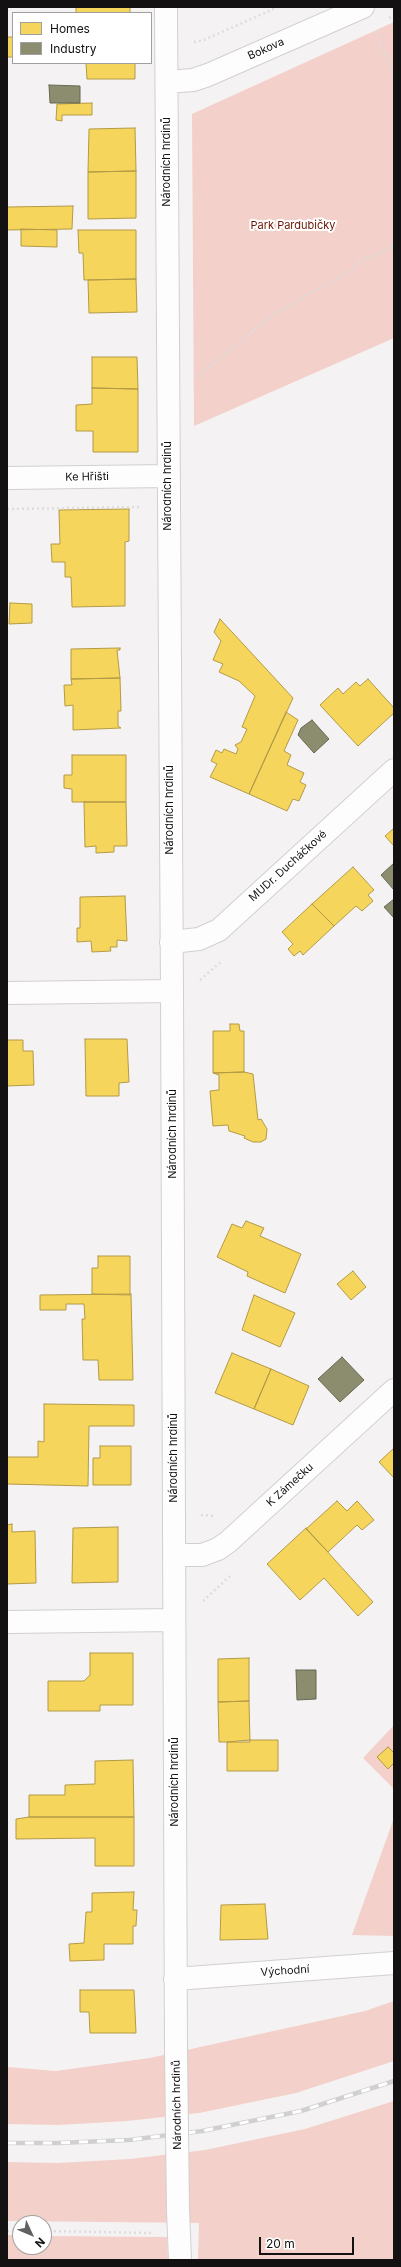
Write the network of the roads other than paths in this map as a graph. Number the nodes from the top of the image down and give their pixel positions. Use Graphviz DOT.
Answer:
graph roads {
  1 [pos="166,7"];
  2 [pos="368,16"];
  3 [pos="167,82"];
  4 [pos="168,476"];
  5 [pos="7,478"];
  6 [pos="394,770"];
  7 [pos="171,942"];
  8 [pos="172,990"];
  9 [pos="7,994"];
  10 [pos="394,1390"];
  11 [pos="174,1555"];
  12 [pos="174,1620"];
  13 [pos="7,1622"];
  14 [pos="394,1963"];
  15 [pos="175,1979"];
  16 [pos="180,2260"];
  1 -- 3 [label="street, Národních hrdinů"];
  2 -- 3 [label="street, Bokova"];
  3 -- 4 [label="street, Národních hrdinů"];
  4 -- 5 [label="street, Ke Hřišti"];
  4 -- 7 [label="street, Národních hrdinů"];
  6 -- 7 [label="street, MUDr. Ducháčkové"];
  7 -- 8 [label="street, Národních hrdinů"];
  8 -- 9 [label="street"];
  8 -- 11 [label="street, Národních hrdinů"];
  10 -- 11 [label="street, K Zámečku"];
  11 -- 12 [label="street, Národních hrdinů"];
  12 -- 13 [label="street"];
  12 -- 15 [label="street, Národních hrdinů"];
  14 -- 15 [label="street, Východní"];
  15 -- 16 [label="street, Národních hrdinů, bridge"];
}
